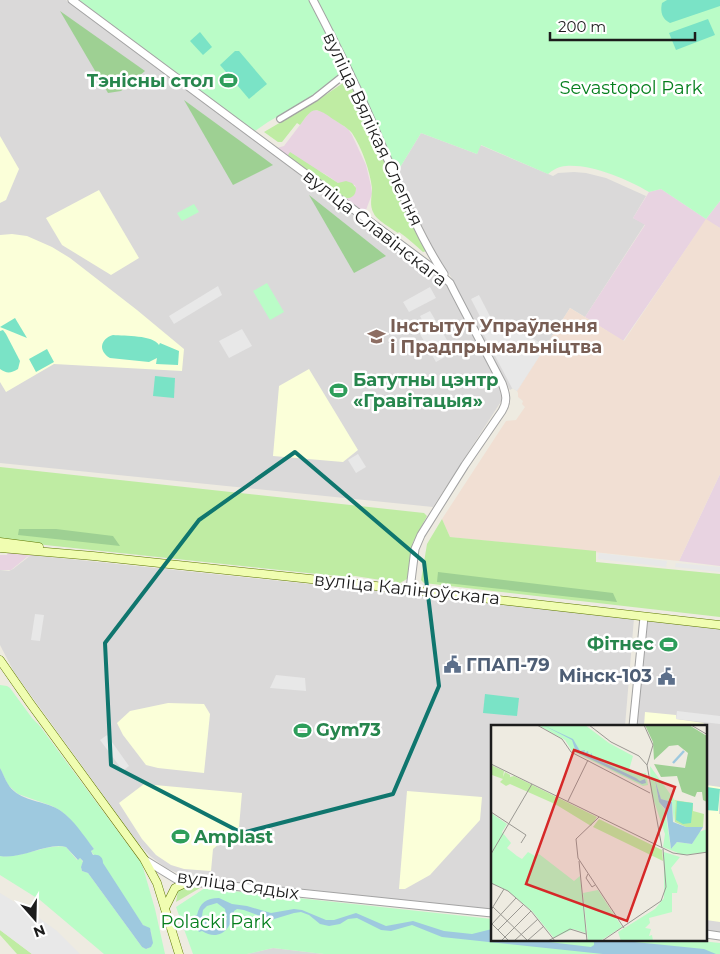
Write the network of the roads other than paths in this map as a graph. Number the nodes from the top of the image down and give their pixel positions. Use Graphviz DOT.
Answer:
graph roads {
  1 [pos="72,0"];
  2 [pos="313,0"];
  3 [pos="349,71"];
  4 [pos="280,119"];
  5 [pos="432,254"];
  6 [pos="425,262"];
  7 [pos="450,283"];
  8 [pos="0,542"];
  9 [pos="0,548"];
  10 [pos="93,556"];
  11 [pos="410,590"];
  12 [pos="644,617"];
  13 [pos="720,625"];
  14 [pos="0,660"];
  15 [pos="633,725"];
  16 [pos="144,859"];
  17 [pos="190,882"];
  18 [pos="165,908"];
  19 [pos="491,913"];
  20 [pos="179,954"];
  1 -- 6 [label="street, вуліца Славінскага"];
  2 -- 3 [label="street, вуліца Вялікая Слепня"];
  3 -- 4 [label="street"];
  3 -- 5 [label="street, вуліца Вялікая Слепня"];
  5 -- 6 [label="street"];
  5 -- 7 [label="street, вуліца Вялікая Слепня"];
  6 -- 7 [label="street, вуліца Славінскага"];
  7 -- 11 [label="street, вуліца Славінскага"];
  8 -- 10 [label="main road, вуліца Каліноўскага"];
  9 -- 10 [label="main road, вуліца Каліноўскага"];
  10 -- 11 [label="main road, вуліца Каліноўскага"];
  11 -- 12 [label="main road, вуліца Каліноўскага"];
  12 -- 13 [label="main road, вуліца Каліноўскага"];
  12 -- 15 [label="street"];
  14 -- 16 [label="main road, вуліца Сядых"];
  16 -- 17 [label="street, вуліца Сядых"];
  16 -- 18 [label="main road"];
  17 -- 18 [label="main road"];
  17 -- 19 [label="street, вуліца Сядых"];
  18 -- 20 [label="main road"];
}
